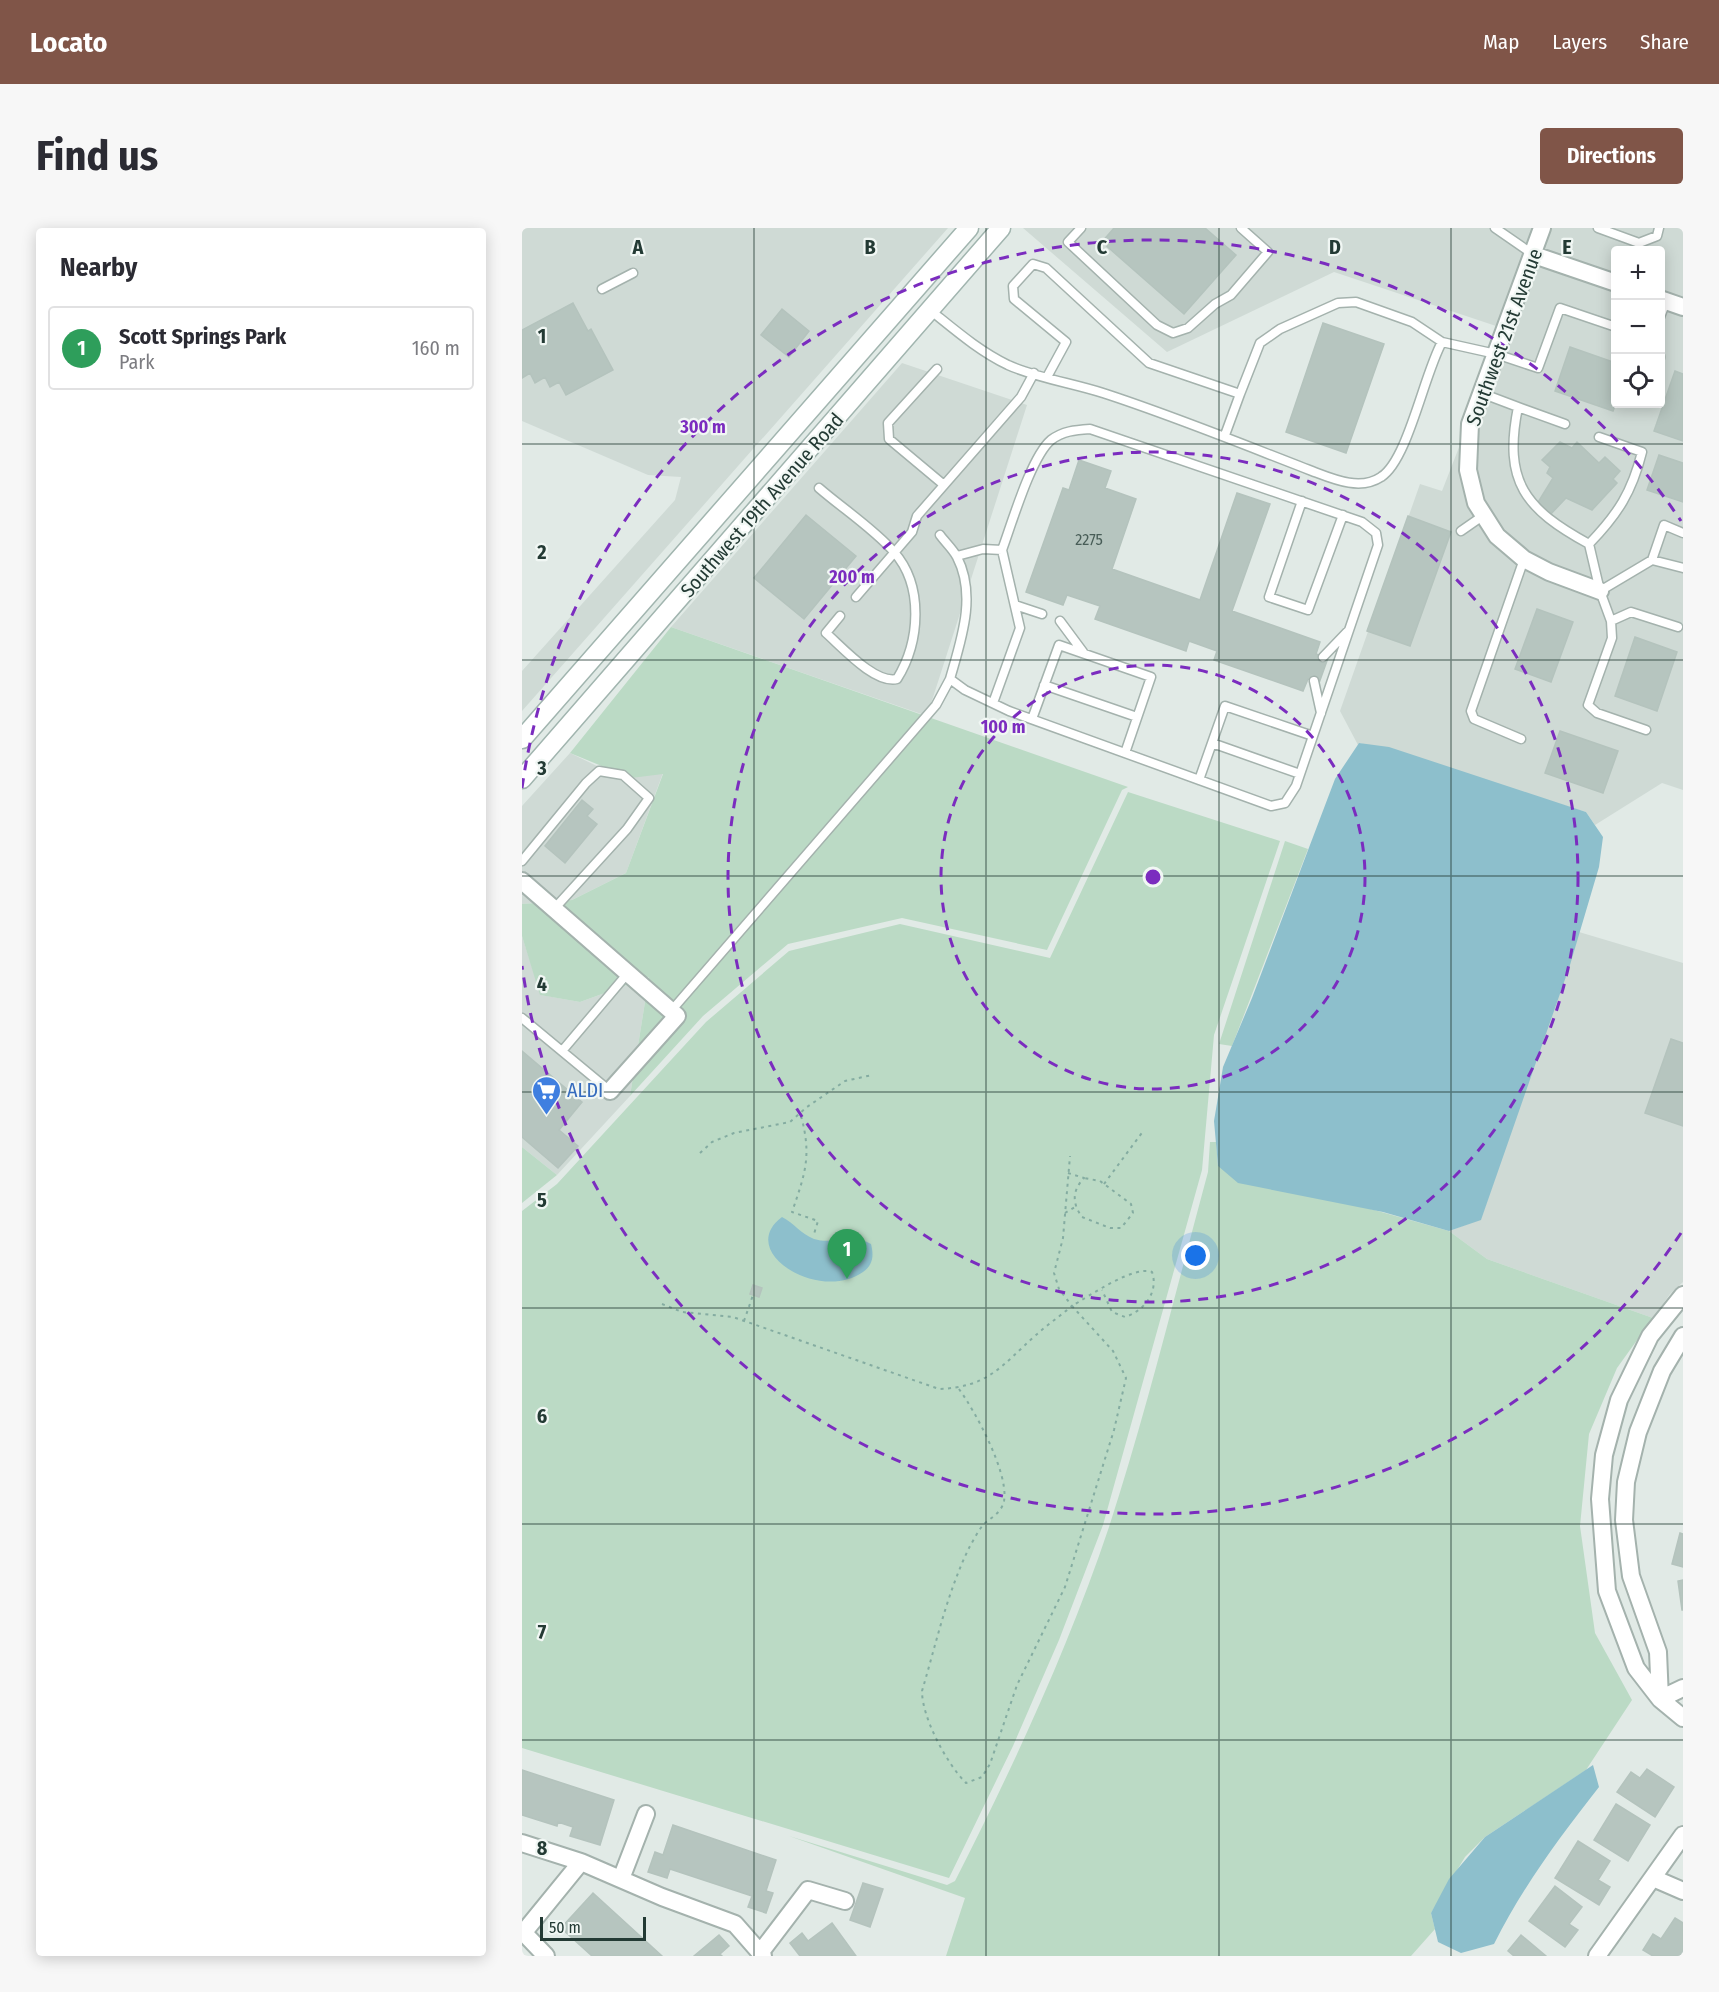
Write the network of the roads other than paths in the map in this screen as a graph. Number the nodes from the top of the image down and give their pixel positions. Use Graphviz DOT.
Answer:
graph roads {
  1 [pos="969,228"];
  2 [pos="1000,228"];
  3 [pos="1081,228"];
  4 [pos="1256,228"];
  5 [pos="1495,228"];
  6 [pos="1542,228"];
  7 [pos="1598,228"];
  8 [pos="1659,228"];
  9 [pos="1244,230"];
  10 [pos="1635,246"];
  11 [pos="1639,246"];
  12 [pos="1534,255"];
  13 [pos="633,273"];
  14 [pos="1611,281"];
  15 [pos="602,289"];
  16 [pos="1665,301"];
  17 [pos="1683,307"];
  18 [pos="930,310"];
  19 [pos="1611,325"];
  20 [pos="1442,342"];
  21 [pos="1496,354"];
  22 [pos="937,369"];
  23 [pos="1034,373"];
  24 [pos="1047,377"];
  25 [pos="1481,393"];
  26 [pos="1240,394"];
  27 [pos="1518,407"];
  28 [pos="1565,424"];
  29 [pos="1225,435"];
  30 [pos="1599,437"];
  31 [pos="944,485"];
  32 [pos="819,488"];
  33 [pos="1302,501"];
  34 [pos="1343,515"];
  35 [pos="1484,515"];
  36 [pos="1461,531"];
  37 [pos="1683,533"];
  38 [pos="939,535"];
  39 [pos="1589,544"];
  40 [pos="1002,550"];
  41 [pos="894,552"];
  42 [pos="957,556"];
  43 [pos="1524,559"];
  44 [pos="1652,560"];
  45 [pos="1683,568"];
  46 [pos="1600,591"];
  47 [pos="856,597"];
  48 [pos="1015,605"];
  49 [pos="1042,614"];
  50 [pos="840,616"];
  51 [pos="1060,621"];
  52 [pos="1611,621"];
  53 [pos="1678,627"];
  54 [pos="1349,630"];
  55 [pos="1084,654"];
  56 [pos="1323,657"];
  57 [pos="950,679"];
  58 [pos="1314,681"];
  59 [pos="1044,685"];
  60 [pos="993,703"];
  61 [pos="1321,713"];
  62 [pos="1137,717"];
  63 [pos="1032,719"];
  64 [pos="1646,730"];
  65 [pos="1313,736"];
  66 [pos="522,739"];
  67 [pos="1521,739"];
  68 [pos="1212,743"];
  69 [pos="1125,753"];
  70 [pos="1300,774"];
  71 [pos="522,779"];
  72 [pos="1199,780"];
  73 [pos="522,861"];
  74 [pos="522,881"];
  75 [pos="554,909"];
  76 [pos="628,973"];
  77 [pos="671,1011"];
  78 [pos="522,1018"];
  79 [pos="562,1051"];
  80 [pos="610,1091"];
  81 [pos="1683,1295"];
  82 [pos="1683,1336"];
  83 [pos="1601,1491"];
  84 [pos="1626,1493"];
  85 [pos="1683,1688"];
  86 [pos="1660,1699"];
  87 [pos="1683,1718"];
  88 [pos="646,1814"];
  89 [pos="1683,1835"];
  90 [pos="522,1843"];
  91 [pos="580,1862"];
  92 [pos="1653,1878"];
  93 [pos="621,1879"];
  94 [pos="1683,1891"];
  95 [pos="845,1901"];
  96 [pos="523,1931"];
  97 [pos="761,1955"];
  98 [pos="546,1956"];
  99 [pos="1597,1956"];
  1 -- 66 [label="main road, Southwest 19th Avenue Road"];
  2 -- 18 [label="main road, Southwest 19th Avenue Road"];
  3 -- 9 [label="lane"];
  4 -- 9 [label="lane"];
  5 -- 12 [label="lane"];
  6 -- 12 [label="street, Southwest 21st Avenue"];
  7 -- 10 [label="lane"];
  8 -- 11 [label="lane"];
  12 -- 14 [label="street"];
  12 -- 21 [label="street, Southwest 21st Avenue"];
  13 -- 15 [label="lane"];
  16 -- 17 [label="street"];
  18 -- 23 [label="lane"];
  18 -- 71 [label="main road, Southwest 19th Avenue Road"];
  19 -- 21 [label="lane"];
  20 -- 21 [label="lane"];
  20 -- 26 [label="lane"];
  20 -- 29 [label="lane"];
  21 -- 25 [label="street, Southwest 21st Avenue"];
  22 -- 31 [label="lane"];
  23 -- 24 [label="lane"];
  23 -- 31 [label="lane"];
  24 -- 26 [label="lane"];
  24 -- 29 [label="lane"];
  25 -- 27 [label="lane"];
  25 -- 35 [label="street, Southwest 21st Avenue"];
  26 -- 29 [label="lane"];
  27 -- 28 [label="lane"];
  27 -- 39 [label="lane"];
  30 -- 39 [label="lane"];
  31 -- 41 [label="lane"];
  32 -- 41 [label="lane"];
  33 -- 34 [label="lane"];
  33 -- 34 [label="lane"];
  33 -- 40 [label="lane"];
  34 -- 54 [label="lane"];
  35 -- 36 [label="lane"];
  35 -- 43 [label="street, Southwest 21st Avenue"];
  37 -- 44 [label="lane"];
  38 -- 42 [label="lane"];
  39 -- 46 [label="lane"];
  40 -- 42 [label="lane"];
  40 -- 48 [label="lane"];
  41 -- 47 [label="lane"];
  41 -- 50 [label="lane"];
  42 -- 57 [label="lane"];
  43 -- 46 [label="street, Southwest 21st Avenue"];
  43 -- 67 [label="lane"];
  44 -- 45 [label="lane"];
  44 -- 46 [label="lane"];
  46 -- 52 [label="lane"];
  48 -- 49 [label="lane"];
  48 -- 60 [label="lane"];
  51 -- 55 [label="lane"];
  52 -- 53 [label="lane"];
  52 -- 64 [label="lane"];
  54 -- 56 [label="lane"];
  54 -- 61 [label="lane"];
  55 -- 59 [label="lane"];
  55 -- 62 [label="lane"];
  57 -- 60 [label="lane"];
  57 -- 77 [label="lane"];
  58 -- 61 [label="lane"];
  59 -- 62 [label="lane"];
  59 -- 63 [label="lane"];
  60 -- 63 [label="lane"];
  61 -- 65 [label="lane"];
  62 -- 69 [label="lane"];
  63 -- 69 [label="lane"];
  65 -- 68 [label="lane"];
  65 -- 70 [label="lane"];
  68 -- 70 [label="lane"];
  68 -- 72 [label="lane"];
  69 -- 72 [label="lane"];
  70 -- 72 [label="lane"];
  73 -- 75 [label="lane"];
  74 -- 75 [label="street"];
  75 -- 76 [label="street"];
  76 -- 77 [label="street"];
  76 -- 79 [label="lane"];
  77 -- 80 [label="street"];
  78 -- 79 [label="lane"];
  79 -- 80 [label="lane"];
  81 -- 83 [label="street"];
  82 -- 84 [label="street"];
  83 -- 84 [label="street"];
  83 -- 86 [label="street"];
  84 -- 86 [label="street"];
  85 -- 86 [label="street"];
  86 -- 87 [label="street"];
  88 -- 93 [label="street"];
  89 -- 92 [label="street"];
  90 -- 91 [label="street"];
  91 -- 93 [label="street"];
  91 -- 96 [label="street"];
  92 -- 94 [label="street"];
  92 -- 99 [label="street"];
  93 -- 97 [label="street"];
  95 -- 97 [label="street"];
  96 -- 98 [label="street"];
}
